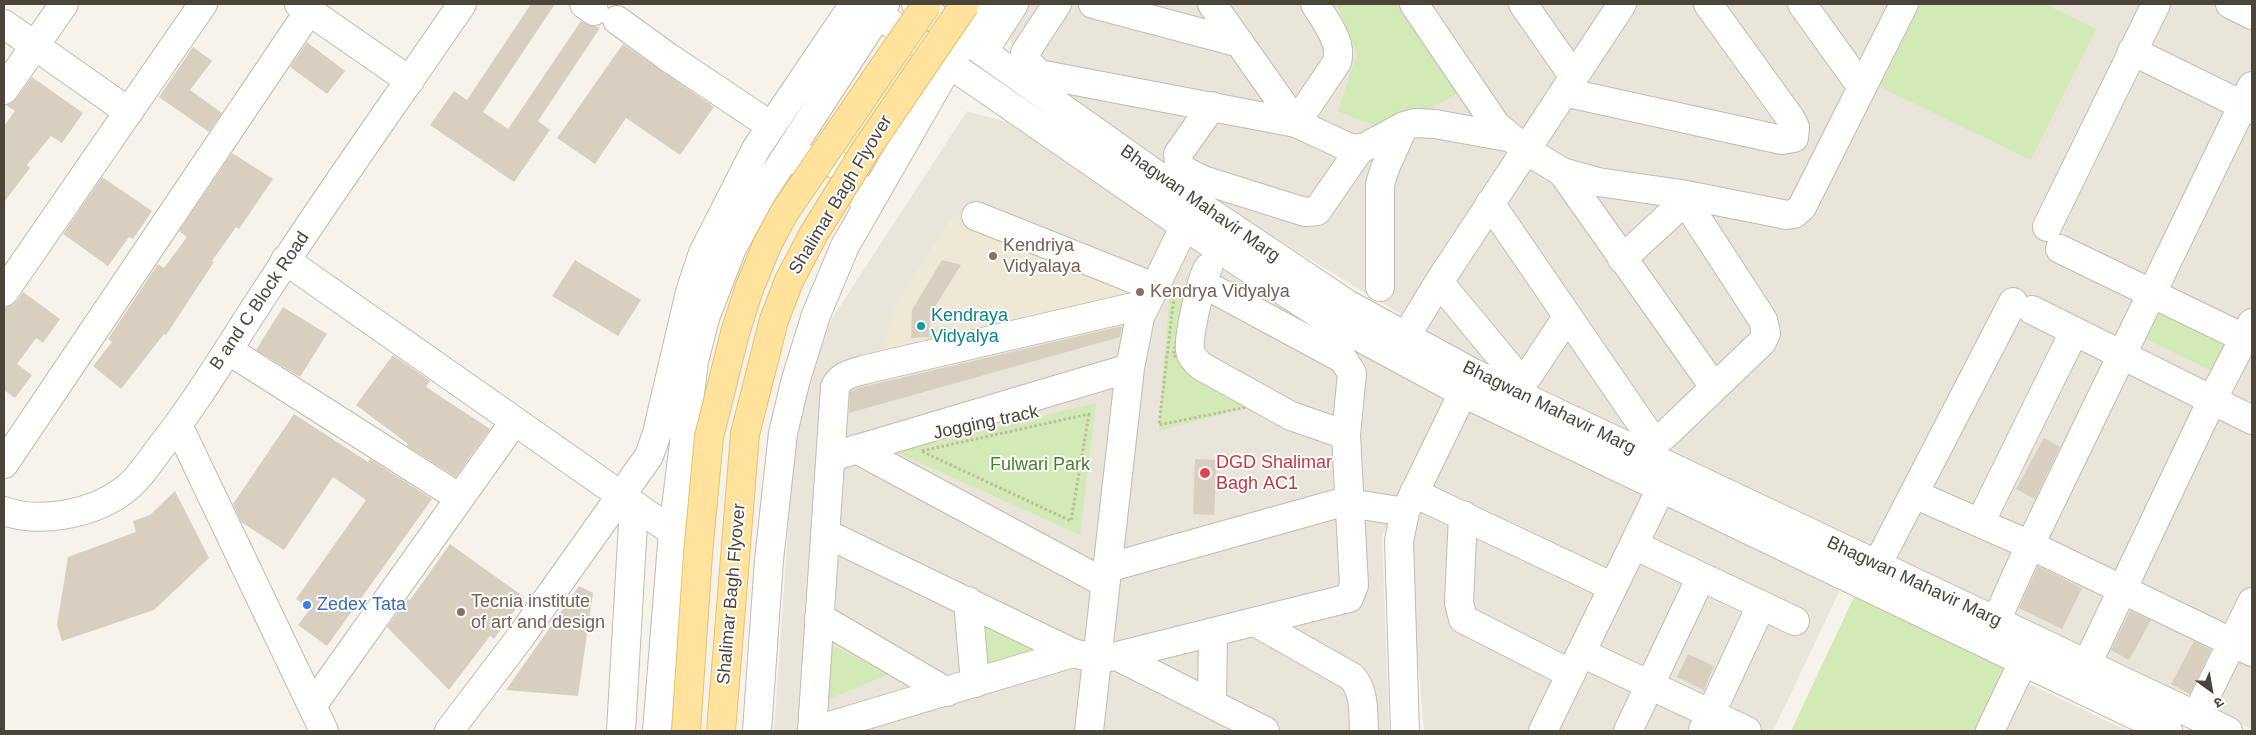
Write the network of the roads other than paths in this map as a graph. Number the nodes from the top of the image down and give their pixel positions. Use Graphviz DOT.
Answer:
graph roads {
  1 [pos="64,4"];
  2 [pos="203,4"];
  3 [pos="462,4"];
  4 [pos="916,4"];
  5 [pos="926,4"];
  6 [pos="965,4"];
  7 [pos="989,4"];
  8 [pos="1014,4"];
  9 [pos="1057,4"];
  10 [pos="1093,4"];
  11 [pos="1212,4"];
  12 [pos="1315,4"];
  13 [pos="1414,4"];
  14 [pos="1523,4"];
  15 [pos="1622,4"];
  16 [pos="1708,4"];
  17 [pos="1802,4"];
  18 [pos="1904,4"];
  19 [pos="2156,4"];
  20 [pos="2230,4"];
  21 [pos="304,7"];
  22 [pos="872,7"];
  23 [pos="598,12"];
  24 [pos="2252,15"];
  25 [pos="4,24"];
  26 [pos="1240,43"];
  27 [pos="34,44"];
  28 [pos="974,45"];
  29 [pos="2132,51"];
  30 [pos="950,64"];
  31 [pos="410,81"];
  32 [pos="1569,85"];
  33 [pos="1861,86"];
  34 [pos="4,90"];
  35 [pos="2249,100"];
  36 [pos="1212,106"];
  37 [pos="129,112"];
  38 [pos="1296,122"];
  39 [pos="771,126"];
  40 [pos="1404,126"];
  41 [pos="1517,143"];
  42 [pos="1360,149"];
  43 [pos="1562,172"];
  44 [pos="773,176"];
  45 [pos="1683,198"];
  46 [pos="1196,203"];
  47 [pos="1490,203"];
  48 [pos="863,216"];
  49 [pos="976,216"];
  50 [pos="1184,226"];
  51 [pos="722,242"];
  52 [pos="1224,252"];
  53 [pos="1622,259"];
  54 [pos="285,260"];
  55 [pos="1439,282"];
  56 [pos="1202,283"];
  57 [pos="1380,287"];
  58 [pos="4,292"];
  59 [pos="2152,292"];
  60 [pos="1150,295"];
  61 [pos="1567,317"];
  62 [pos="2074,332"];
  63 [pos="2250,334"];
  64 [pos="1400,346"];
  65 [pos="228,350"];
  66 [pos="2122,356"];
  67 [pos="1130,368"];
  68 [pos="1468,383"];
  69 [pos="1714,386"];
  70 [pos="2212,400"];
  71 [pos="2252,420"];
  72 [pos="514,422"];
  73 [pos="178,425"];
  74 [pos="1346,435"];
  75 [pos="844,453"];
  76 [pos="4,464"];
  77 [pos="1666,478"];
  78 [pos="1914,494"];
  79 [pos="460,498"];
  80 [pos="627,501"];
  81 [pos="1351,502"];
  82 [pos="1409,503"];
  83 [pos="4,511"];
  84 [pos="1463,515"];
  85 [pos="1980,523"];
  86 [pos="673,532"];
  87 [pos="825,533"];
  88 [pos="2030,544"];
  89 [pos="1634,545"];
  90 [pos="1877,565"];
  91 [pos="1106,575"];
  92 [pos="1701,576"];
  93 [pos="1613,587"];
  94 [pos="2123,589"];
  95 [pos="968,601"];
  96 [pos="2252,602"];
  97 [pos="1761,606"];
  98 [pos="819,617"];
  99 [pos="1796,621"];
  100 [pos="1996,621"];
  101 [pos="1255,622"];
  102 [pos="1213,632"];
  103 [pos="2242,647"];
  104 [pos="1095,656"];
  105 [pos="2023,662"];
  106 [pos="1576,663"];
  107 [pos="2087,664"];
  108 [pos="975,683"];
  109 [pos="1650,686"];
  110 [pos="947,692"];
  111 [pos="1212,704"];
  112 [pos="312,706"];
  113 [pos="2196,716"];
  114 [pos="1706,723"];
  115 [pos="1091,730"];
  116 [pos="324,731"];
  117 [pos="449,731"];
  118 [pos="621,731"];
  119 [pos="657,731"];
  120 [pos="686,731"];
  121 [pos="721,731"];
  122 [pos="757,731"];
  123 [pos="812,731"];
  124 [pos="1265,731"];
  125 [pos="1364,731"];
  126 [pos="1405,731"];
  127 [pos="1543,731"];
  128 [pos="1628,731"];
  129 [pos="1747,731"];
  130 [pos="1990,731"];
  131 [pos="2168,731"];
  132 [pos="2228,731"];
  1 -- 27 [label="street"];
  2 -- 37 [label="street"];
  3 -- 31 [label="street, B and C Block Road"];
  4 -- 28 [label="street, Bhagwan Mahavir Marg"];
  5 -- 120 [label="main road, Shalimar Bagh Flyover, bridge"];
  6 -- 121 [label="main road, Shalimar Bagh Flyover, bridge"];
  7 -- 28 [label="street"];
  8 -- 28 [label="street"];
  9 -- 36 [label="street"];
  10 -- 26 [label="street"];
  11 -- 26 [label="street"];
  12 -- 38 [label="street"];
  13 -- 41 [label="street"];
  14 -- 32 [label="street"];
  15 -- 32 [label="street"];
  16 -- 32 [label="street"];
  17 -- 33 [label="street"];
  18 -- 33 [label="street"];
  19 -- 29 [label="street"];
  20 -- 24 [label="street"];
  21 -- 31 [label="street"];
  21 -- 76 [label="street"];
  22 -- 30 [label="street, Bhagwan Mahavir Marg"];
  22 -- 39 [label="street"];
  22 -- 44 [label="street"];
  23 -- 39 [label="street"];
  25 -- 27 [label="street"];
  26 -- 38 [label="street"];
  27 -- 34 [label="street"];
  27 -- 37 [label="street"];
  28 -- 30 [label="street"];
  28 -- 46 [label="street, Bhagwan Mahavir Marg"];
  29 -- 35 [label="street"];
  29 -- 59 [label="street"];
  30 -- 48 [label="street"];
  30 -- 50 [label="street, Bhagwan Mahavir Marg"];
  31 -- 54 [label="street, B and C Block Road"];
  32 -- 41 [label="street"];
  33 -- 45 [label="street"];
  35 -- 59 [label="street"];
  36 -- 38 [label="street"];
  36 -- 42 [label="street"];
  37 -- 58 [label="street"];
  38 -- 42 [label="street"];
  39 -- 51 [label="street"];
  40 -- 41 [label="street"];
  40 -- 42 [label="street"];
  40 -- 57 [label="street"];
  41 -- 43 [label="street"];
  41 -- 47 [label="street"];
  43 -- 45 [label="street"];
  43 -- 53 [label="street"];
  44 -- 48 [label="street"];
  44 -- 51 [label="street"];
  45 -- 53 [label="street"];
  45 -- 69 [label="street"];
  46 -- 50 [label="street"];
  46 -- 64 [label="street, Bhagwan Mahavir Marg"];
  47 -- 55 [label="street"];
  47 -- 61 [label="street"];
  48 -- 122 [label="street"];
  49 -- 60 [label="street"];
  50 -- 52 [label="street, Bhagwan Mahavir Marg"];
  50 -- 60 [label="street"];
  51 -- 80 [label="street"];
  51 -- 86 [label="street"];
  52 -- 56 [label="street"];
  52 -- 64 [label="street, Bhagwan Mahavir Marg"];
  53 -- 69 [label="street"];
  54 -- 65 [label="street, B and C Block Road"];
  54 -- 72 [label="street"];
  55 -- 61 [label="street"];
  55 -- 64 [label="street"];
  56 -- 74 [label="street"];
  56 -- 74 [label="street"];
  59 -- 63 [label="street"];
  59 -- 66 [label="street"];
  60 -- 67 [label="street"];
  60 -- 75 [label="street"];
  61 -- 69 [label="street"];
  62 -- 66 [label="street"];
  62 -- 78 [label="street"];
  62 -- 85 [label="street"];
  63 -- 70 [label="street"];
  64 -- 68 [label="street, Bhagwan Mahavir Marg"];
  65 -- 73 [label="street, B and C Block Road"];
  65 -- 79 [label="street"];
  66 -- 70 [label="street"];
  66 -- 88 [label="street"];
  67 -- 75 [label="street"];
  67 -- 91 [label="street"];
  68 -- 77 [label="street, Bhagwan Mahavir Marg"];
  68 -- 82 [label="street"];
  70 -- 71 [label="street"];
  70 -- 94 [label="street"];
  72 -- 79 [label="street"];
  72 -- 80 [label="street"];
  73 -- 83 [label="street, B and C Block Road"];
  73 -- 112 [label="street"];
  74 -- 81 [label="street"];
  75 -- 87 [label="street"];
  75 -- 91 [label="street"];
  77 -- 89 [label="street"];
  77 -- 90 [label="street, Bhagwan Mahavir Marg"];
  77 -- 105 [label="street, Bhagwan Mahavir Marg"];
  78 -- 85 [label="street"];
  78 -- 90 [label="street"];
  79 -- 112 [label="street"];
  80 -- 86 [label="street"];
  80 -- 117 [label="street"];
  80 -- 118 [label="street"];
  81 -- 82 [label="street"];
  81 -- 91 [label="street"];
  81 -- 101 [label="street"];
  82 -- 84 [label="street"];
  82 -- 126 [label="street"];
  84 -- 93 [label="street"];
  84 -- 106 [label="street"];
  85 -- 88 [label="street"];
  86 -- 119 [label="street"];
  87 -- 95 [label="street"];
  87 -- 98 [label="street"];
  88 -- 94 [label="street"];
  88 -- 100 [label="street"];
  89 -- 92 [label="street"];
  89 -- 93 [label="street"];
  90 -- 100 [label="street, Bhagwan Mahavir Marg"];
  91 -- 104 [label="street"];
  92 -- 97 [label="street"];
  92 -- 109 [label="street"];
  93 -- 106 [label="street"];
  94 -- 103 [label="street"];
  94 -- 107 [label="street"];
  95 -- 104 [label="street"];
  95 -- 108 [label="street"];
  96 -- 103 [label="street"];
  97 -- 99 [label="street"];
  97 -- 114 [label="street"];
  98 -- 110 [label="street"];
  98 -- 123 [label="street"];
  100 -- 107 [label="street, Bhagwan Mahavir Marg"];
  101 -- 102 [label="street"];
  101 -- 125 [label="street"];
  102 -- 104 [label="street"];
  102 -- 111 [label="street"];
  103 -- 113 [label="street"];
  104 -- 108 [label="street"];
  104 -- 111 [label="street"];
  104 -- 115 [label="street"];
  105 -- 130 [label="street"];
  105 -- 131 [label="street, Bhagwan Mahavir Marg"];
  106 -- 109 [label="street"];
  106 -- 127 [label="street"];
  107 -- 113 [label="street, Bhagwan Mahavir Marg"];
  108 -- 110 [label="street"];
  109 -- 114 [label="street"];
  109 -- 128 [label="street"];
  110 -- 123 [label="street"];
  111 -- 124 [label="street"];
  112 -- 116 [label="street"];
  113 -- 132 [label="street, Bhagwan Mahavir Marg"];
  114 -- 129 [label="street"];
}
